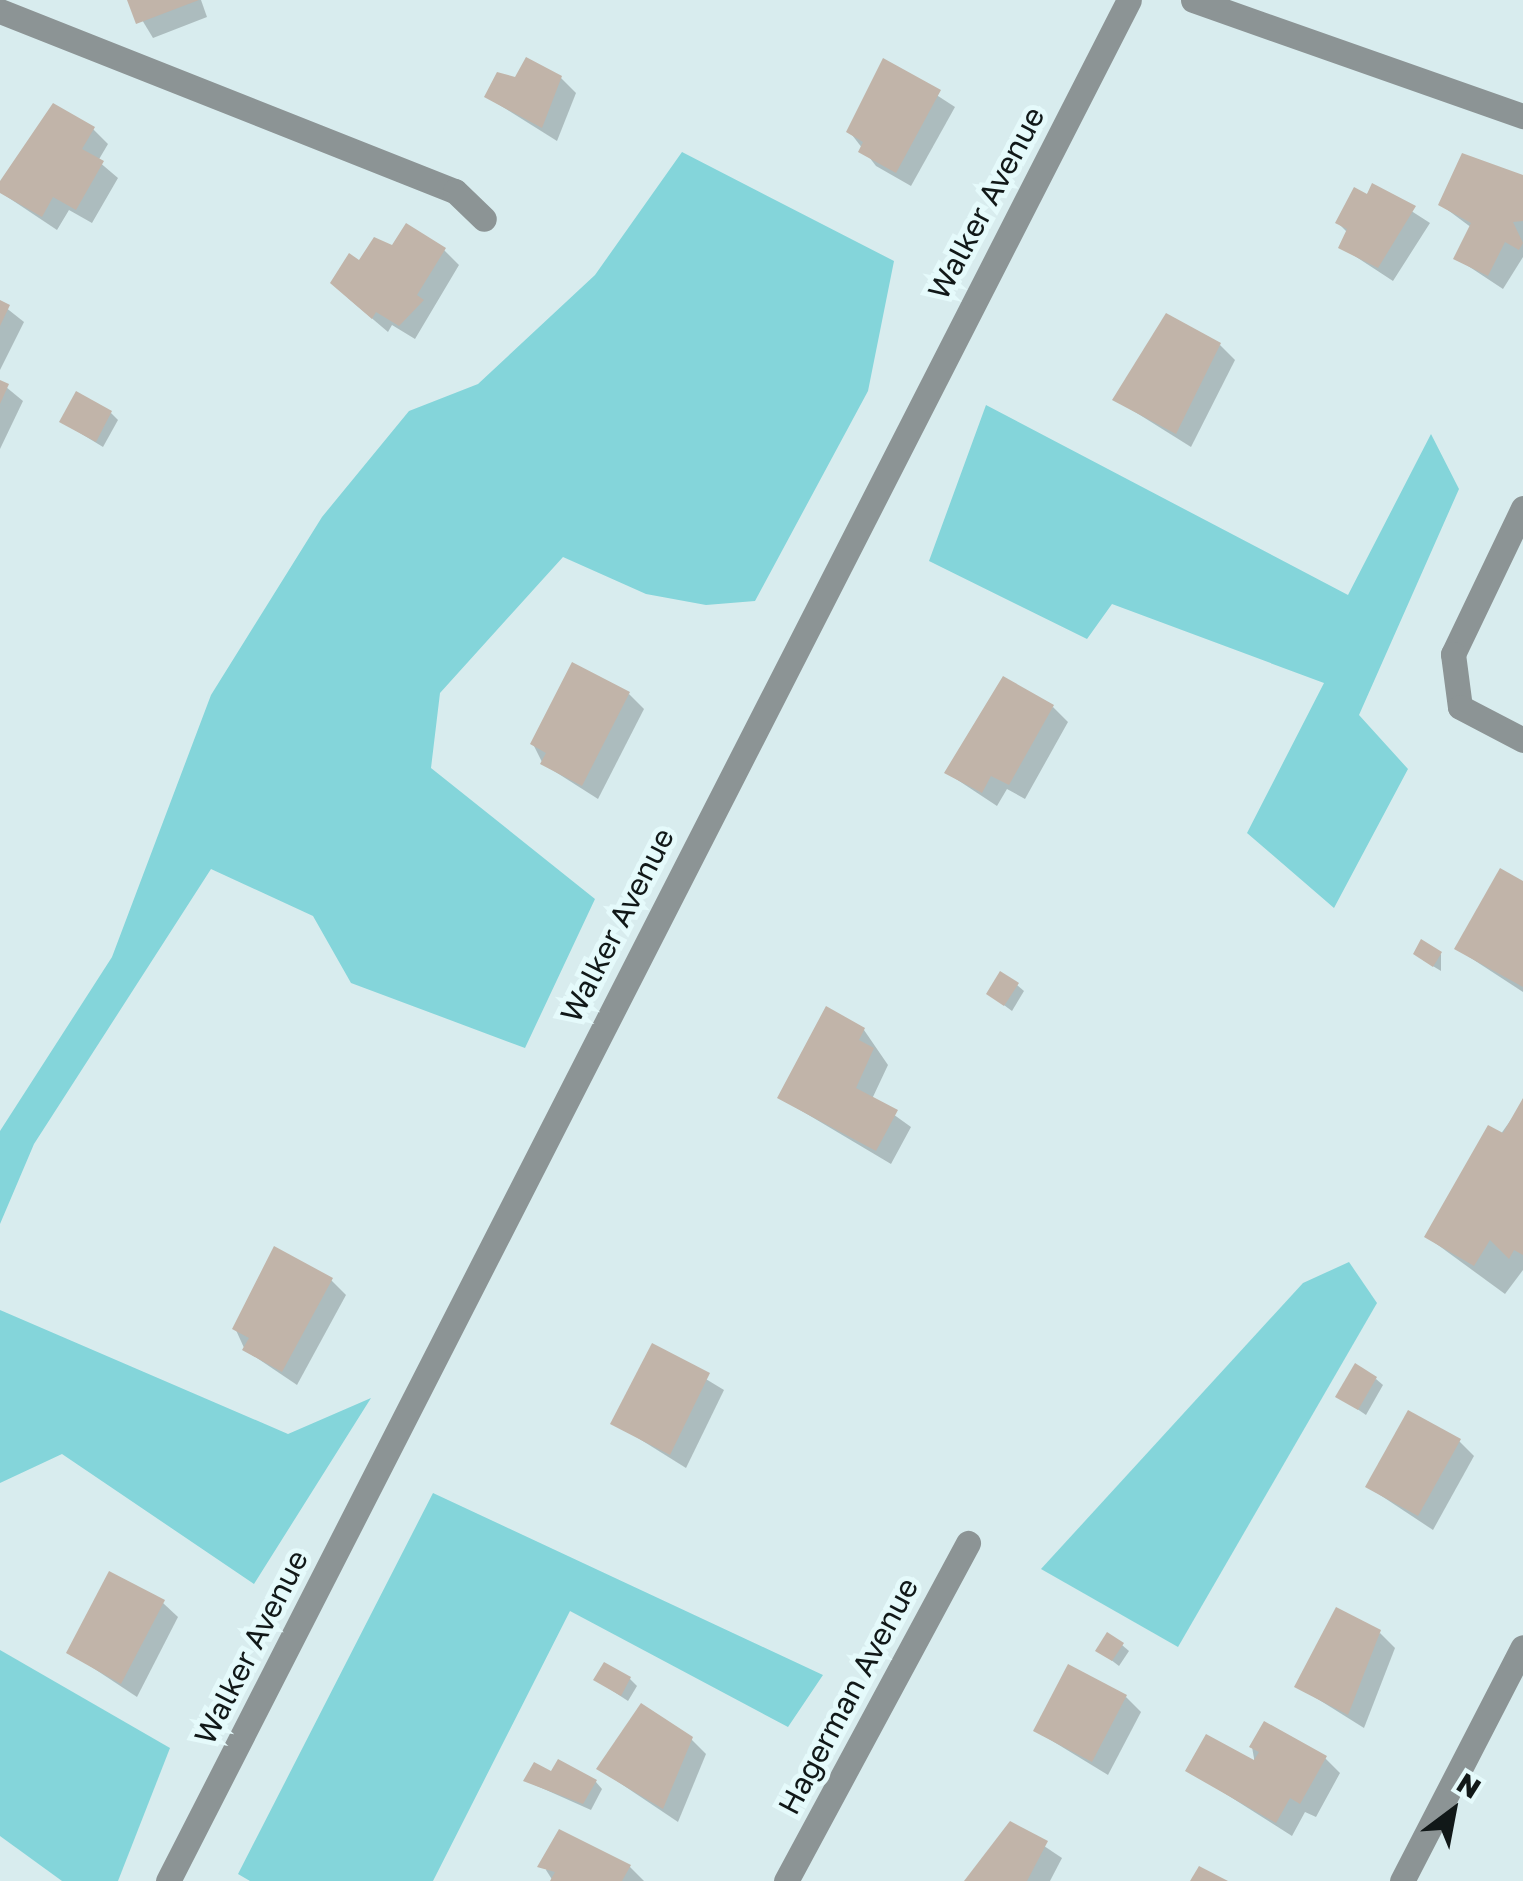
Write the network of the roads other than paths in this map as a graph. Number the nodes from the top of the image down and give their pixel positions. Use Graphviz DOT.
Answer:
graph roads {
  1 [pos="1129,0"];
  2 [pos="1193,0"];
  3 [pos="0,11"];
  4 [pos="1523,116"];
  5 [pos="484,219"];
  6 [pos="1523,508"];
  7 [pos="1523,740"];
  8 [pos="968,1543"];
  9 [pos="1523,1646"];
  10 [pos="168,1881"];
  11 [pos="786,1881"];
  12 [pos="1402,1881"];
  1 -- 10 [label="street, Walker Avenue"];
  2 -- 4 [label="street"];
  3 -- 5 [label="street"];
  6 -- 7 [label="street"];
  8 -- 11 [label="street, Hagerman Avenue"];
  9 -- 12 [label="street"];
}
